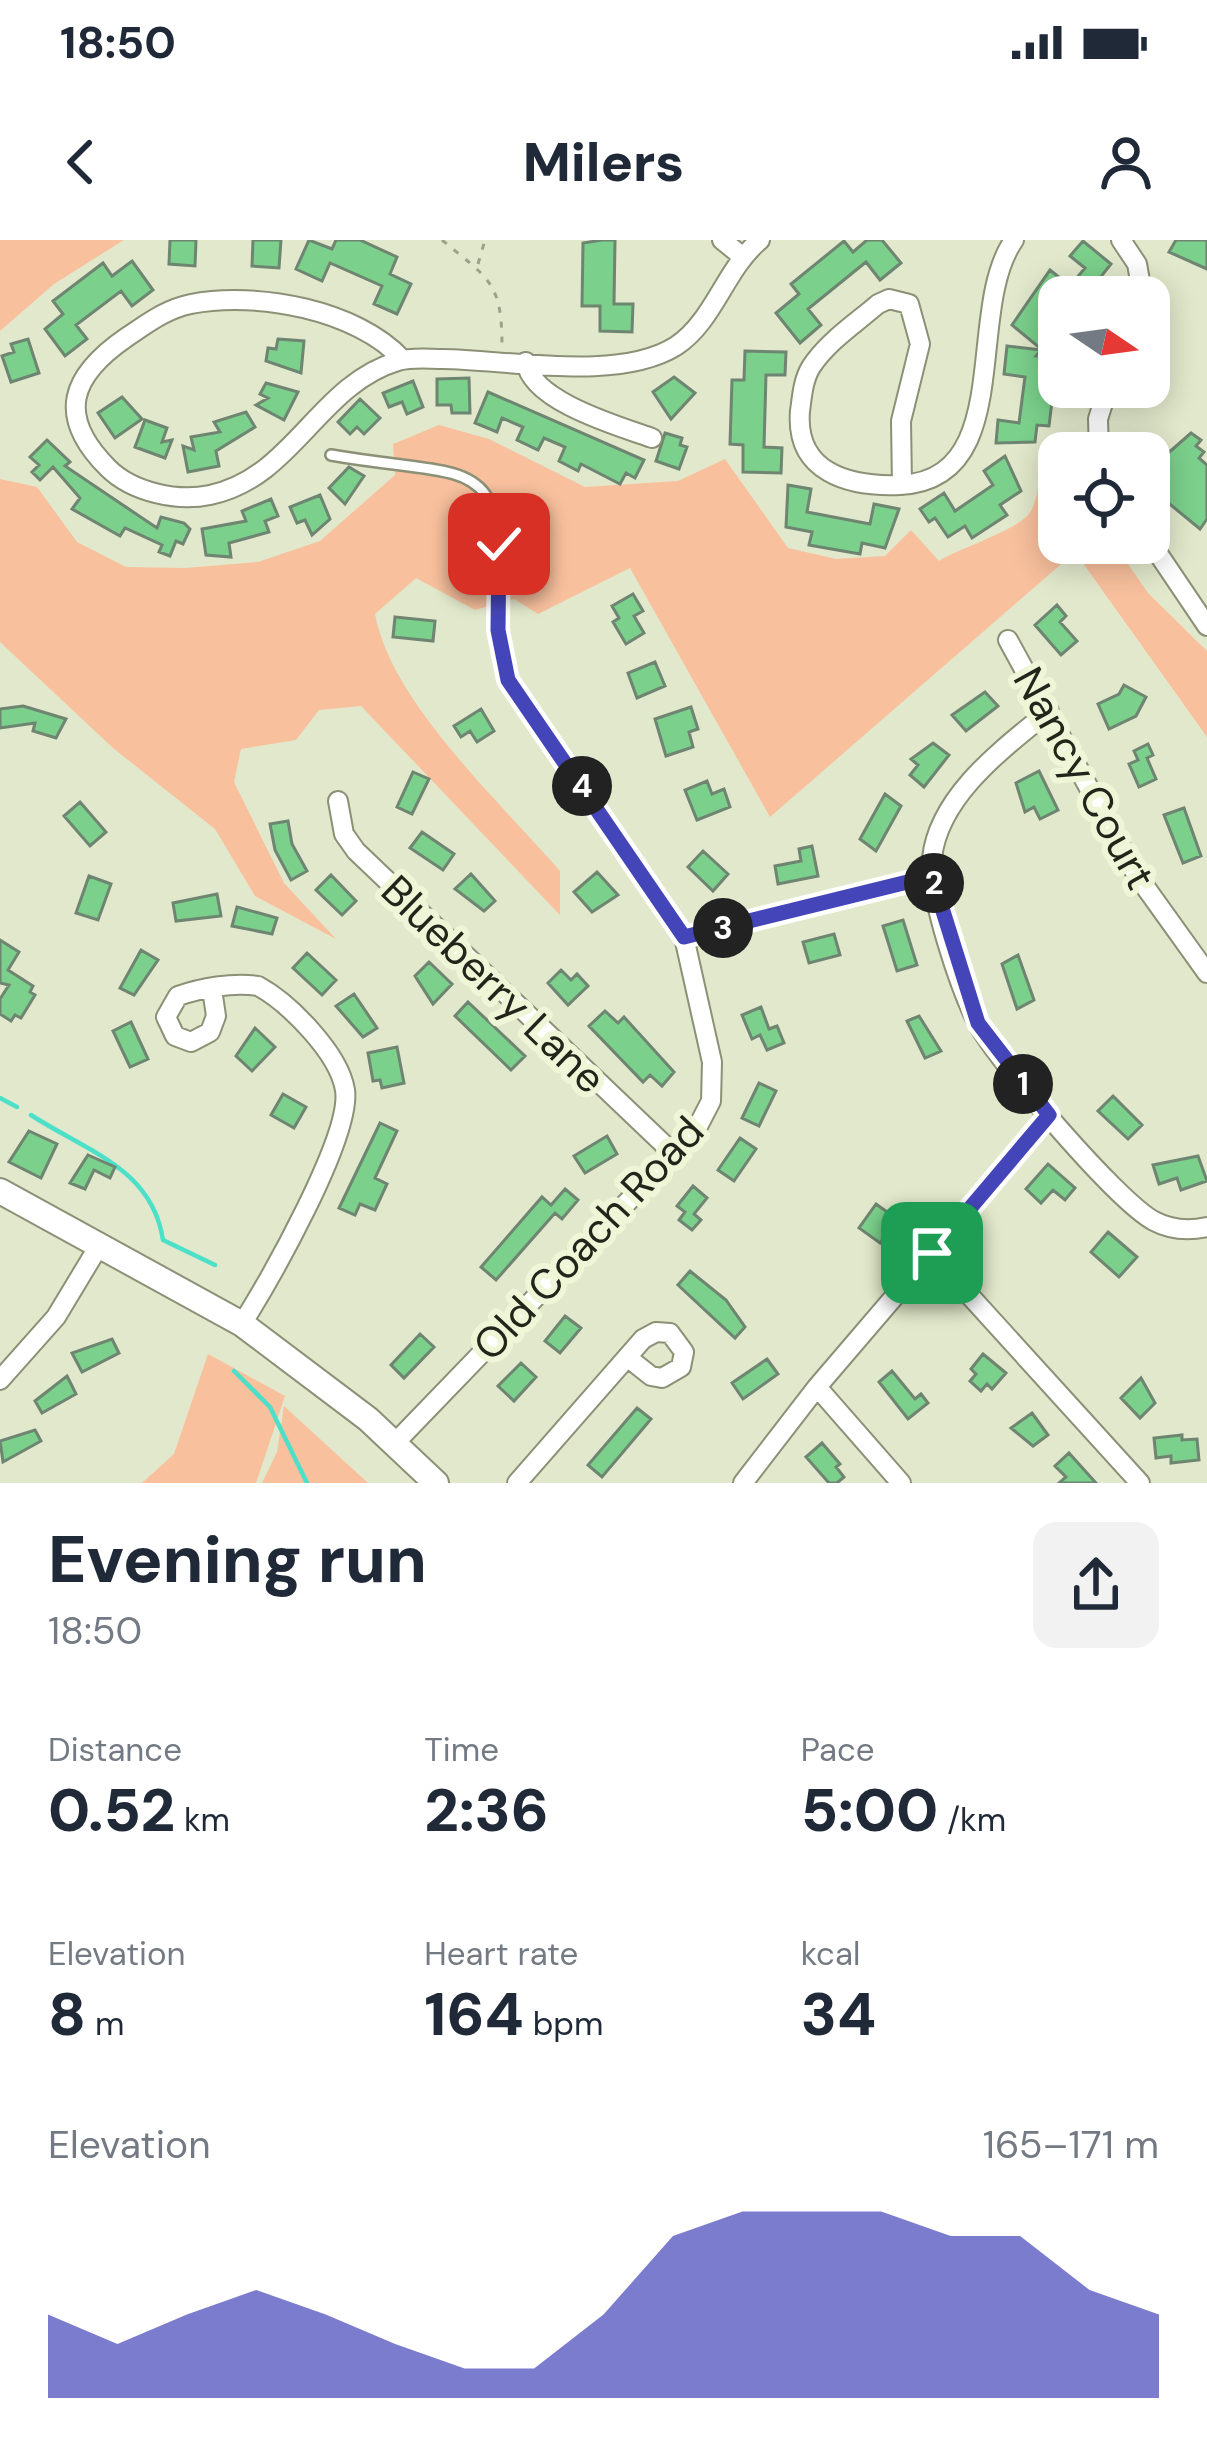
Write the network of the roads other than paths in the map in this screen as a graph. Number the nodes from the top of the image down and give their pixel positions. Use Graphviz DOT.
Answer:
graph roads {
  1 [pos="722,240"];
  2 [pos="760,240"];
  3 [pos="1014,240"];
  4 [pos="1121,240"];
  5 [pos="743,257"];
  6 [pos="1139,276"];
  7 [pos="403,359"];
  8 [pos="526,362"];
  9 [pos="652,438"];
  10 [pos="331,455"];
  11 [pos="902,484"];
  12 [pos="1165,564"];
  13 [pos="1207,626"];
  14 [pos="498,630"];
  15 [pos="1008,640"];
  16 [pos="1049,712"];
  17 [pos="338,800"];
  18 [pos="932,876"];
  19 [pos="684,937"];
  20 [pos="1207,973"];
  21 [pos="212,989"];
  22 [pos="1049,1115"];
  23 [pos="674,1154"];
  24 [pos="0,1191"];
  25 [pos="1207,1227"];
  26 [pos="100,1244"];
  27 [pos="932,1253"];
  28 [pos="242,1324"];
  29 [pos="627,1357"];
  30 [pos="0,1381"];
  31 [pos="817,1387"];
  32 [pos="394,1444"];
  33 [pos="436,1483"];
  34 [pos="517,1483"];
  35 [pos="743,1483"];
  36 [pos="901,1483"];
  37 [pos="1140,1483"];
  1 -- 5 [label="street"];
  2 -- 5 [label="street"];
  3 -- 11 [label="street"];
  4 -- 6 [label="street"];
  5 -- 8 [label="street"];
  7 -- 7 [label="street"];
  7 -- 8 [label="street"];
  8 -- 9 [label="street"];
  10 -- 14 [label="lane"];
  11 -- 11 [label="street"];
  12 -- 13 [label="street"];
  14 -- 19 [label="street, Old Coach Road"];
  15 -- 16 [label="street, Nancy Court"];
  16 -- 18 [label="street"];
  16 -- 20 [label="street, Nancy Court"];
  17 -- 23 [label="street, Blueberry Lane"];
  18 -- 19 [label="street"];
  18 -- 22 [label="street"];
  19 -- 23 [label="street, Old Coach Road"];
  21 -- 28 [label="street"];
  22 -- 25 [label="street"];
  22 -- 27 [label="street"];
  23 -- 32 [label="street, Old Coach Road"];
  24 -- 26 [label="main road"];
  26 -- 28 [label="main road"];
  26 -- 30 [label="street"];
  27 -- 31 [label="street"];
  27 -- 37 [label="street"];
  28 -- 32 [label="main road"];
  29 -- 34 [label="street"];
  31 -- 35 [label="street"];
  31 -- 36 [label="street"];
  32 -- 33 [label="main road"];
}
